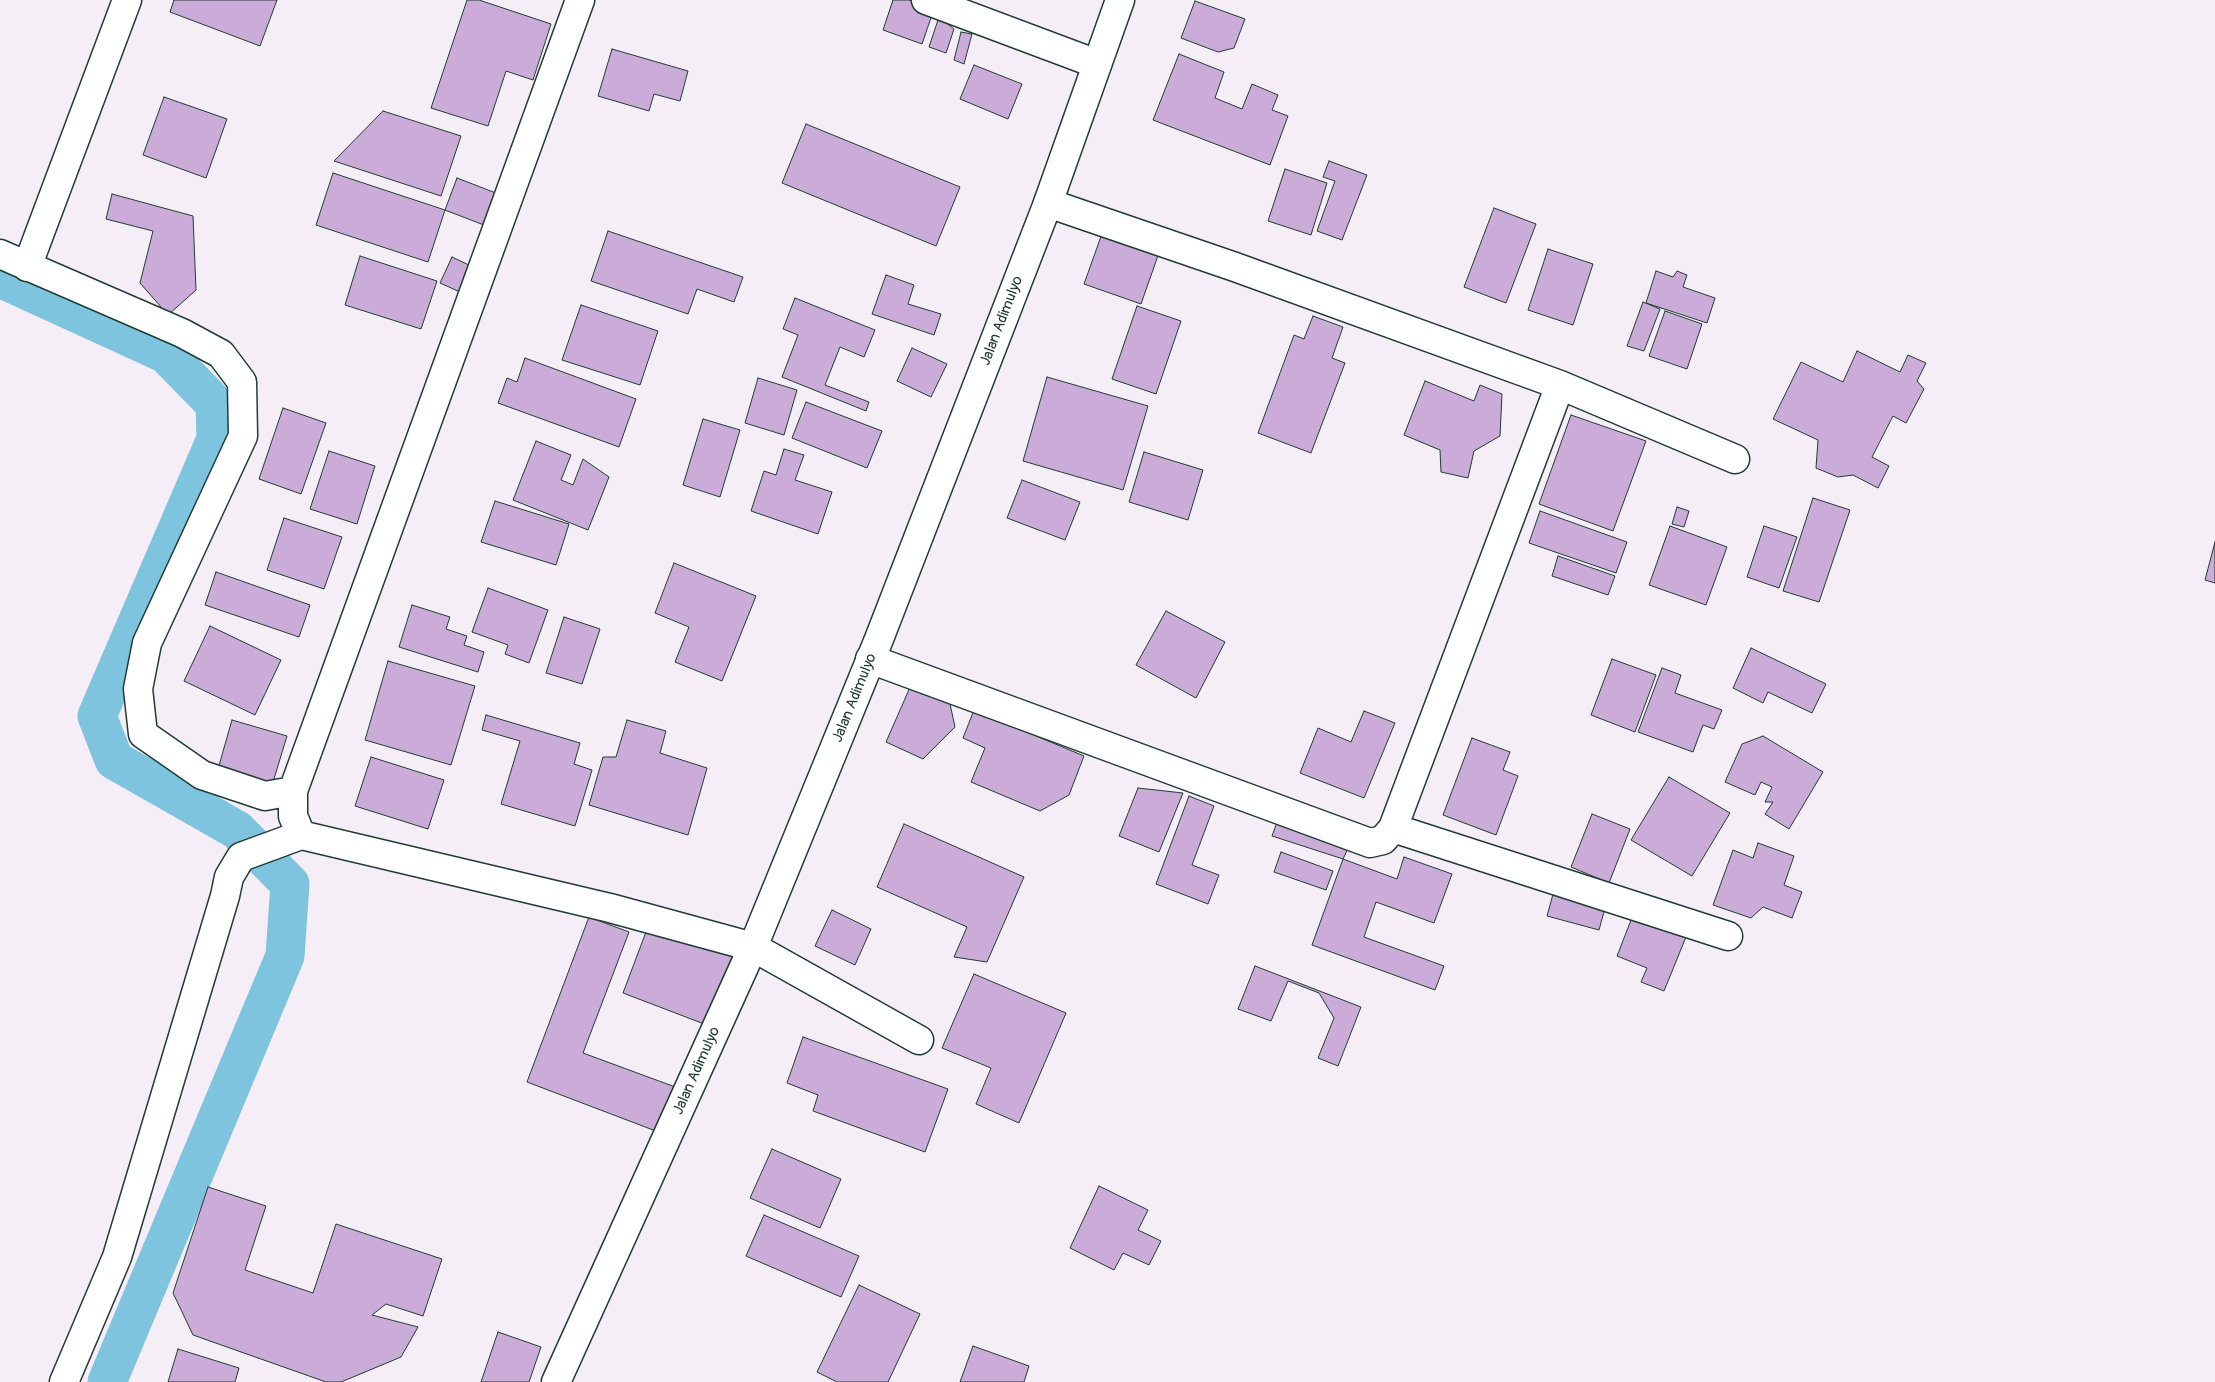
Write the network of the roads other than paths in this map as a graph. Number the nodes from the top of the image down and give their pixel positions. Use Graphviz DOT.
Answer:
graph roads {
  1 [pos="127,0"];
  2 [pos="580,0"];
  3 [pos="926,0"];
  4 [pos="1120,0"];
  5 [pos="1097,64"];
  6 [pos="1048,203"];
  7 [pos="0,254"];
  8 [pos="27,267"];
  9 [pos="1560,385"];
  10 [pos="1735,459"];
  11 [pos="870,660"];
  12 [pos="293,792"];
  13 [pos="1393,828"];
  14 [pos="294,837"];
  15 [pos="1728,936"];
  16 [pos="753,947"];
  17 [pos="919,1040"];
  18 [pos="64,1382"];
  19 [pos="556,1382"];
  1 -- 8 [label="street"];
  2 -- 12 [label="street"];
  3 -- 5 [label="street"];
  4 -- 5 [label="street, Jalan Adimulyo"];
  5 -- 6 [label="street, Jalan Adimulyo"];
  6 -- 9 [label="street"];
  6 -- 11 [label="street, Jalan Adimulyo"];
  7 -- 8 [label="street"];
  8 -- 12 [label="street"];
  9 -- 10 [label="street"];
  9 -- 13 [label="street"];
  11 -- 13 [label="street"];
  11 -- 16 [label="street, Jalan Adimulyo"];
  12 -- 14 [label="street"];
  13 -- 15 [label="street"];
  14 -- 16 [label="street"];
  14 -- 18 [label="street"];
  16 -- 17 [label="street"];
  16 -- 19 [label="street, Jalan Adimulyo"];
}
